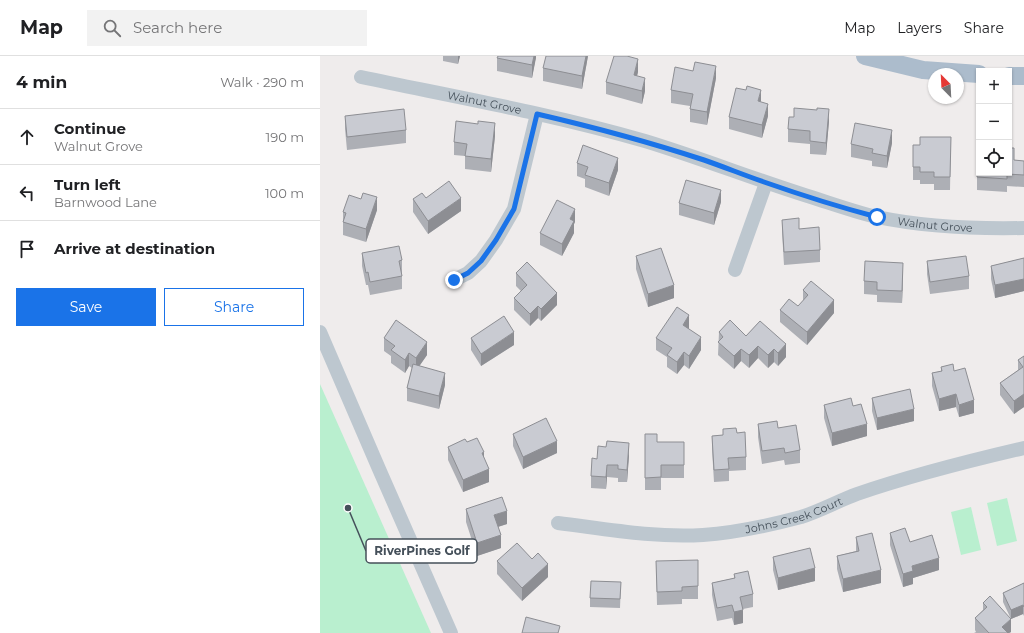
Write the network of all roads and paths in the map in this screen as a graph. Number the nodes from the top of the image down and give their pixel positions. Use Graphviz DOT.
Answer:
graph roads {
  1 [pos="865,56"];
  2 [pos="976,74"];
  3 [pos="1012,76"];
  4 [pos="1024,76"];
  5 [pos="361,78"];
  6 [pos="537,114"];
  7 [pos="766,183"];
  8 [pos="1024,228"];
  9 [pos="735,270"];
  10 [pos="454,280"];
  11 [pos="320,332"];
  12 [pos="1024,448"];
  13 [pos="558,523"];
  14 [pos="451,633"];
  1 -- 2 [label="main road"];
  3 -- 4 [label="main road"];
  5 -- 6 [label="street, Walnut Grove"];
  6 -- 7 [label="street, Walnut Grove"];
  6 -- 10 [label="street"];
  7 -- 8 [label="street, Walnut Grove"];
  7 -- 9 [label="street"];
  11 -- 14 [label="street"];
  12 -- 13 [label="street, Johns Creek Court"];
}
